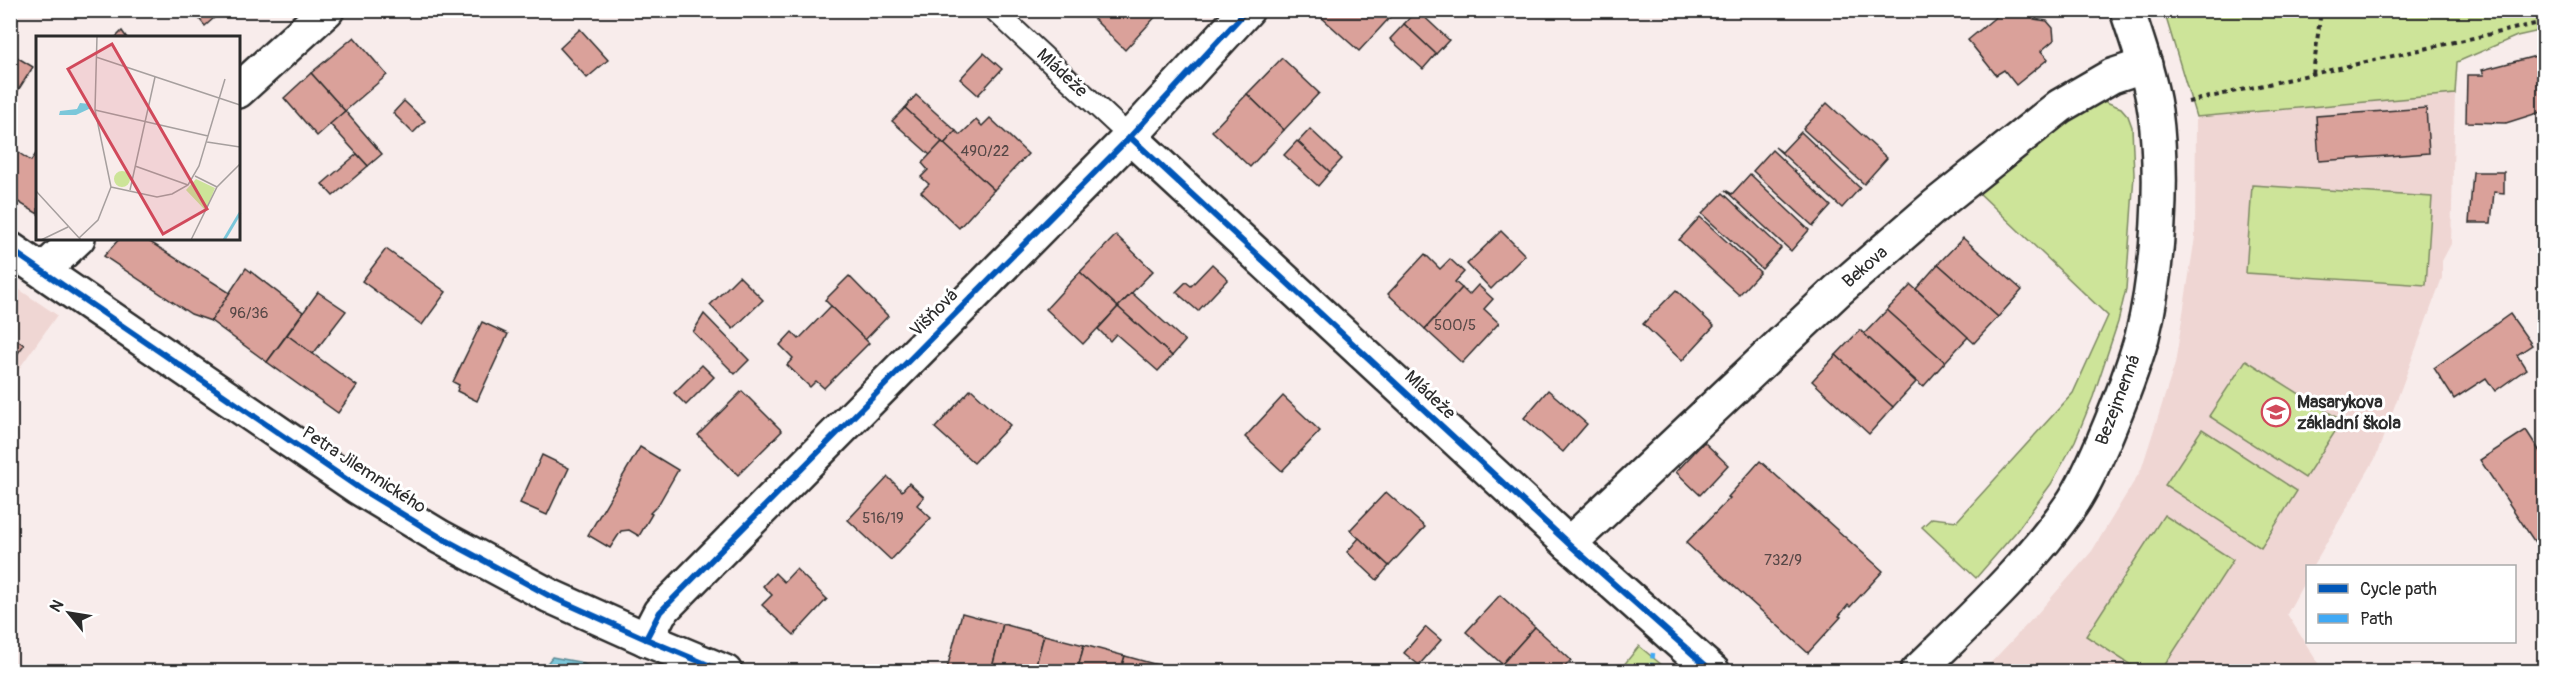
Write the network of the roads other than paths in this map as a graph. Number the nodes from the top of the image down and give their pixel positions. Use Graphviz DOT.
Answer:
graph roads {
  1 [pos="327,10"];
  2 [pos="994,10"];
  3 [pos="1247,10"];
  4 [pos="2127,10"];
  5 [pos="2145,65"];
  6 [pos="240,89"];
  7 [pos="1130,137"];
  8 [pos="76,240"];
  9 [pos="10,249"];
  10 [pos="44,270"];
  11 [pos="1569,544"];
  12 [pos="646,639"];
  13 [pos="725,672"];
  14 [pos="1713,672"];
  15 [pos="1917,672"];
  1 -- 6 [label="street"];
  2 -- 7 [label="lane, Mládeže"];
  3 -- 7 [label="street, Višňová"];
  4 -- 5 [label="street"];
  5 -- 11 [label="street, Bekova"];
  5 -- 15 [label="street, Bezejmenná"];
  7 -- 11 [label="street, Mládeže"];
  7 -- 12 [label="street, Višňová"];
  8 -- 10 [label="street"];
  9 -- 10 [label="street, Petra Jilemnického"];
  10 -- 12 [label="street, Petra Jilemnického"];
  11 -- 14 [label="street, Mládeže"];
  12 -- 13 [label="street, Petra Jilemnického"];
}
